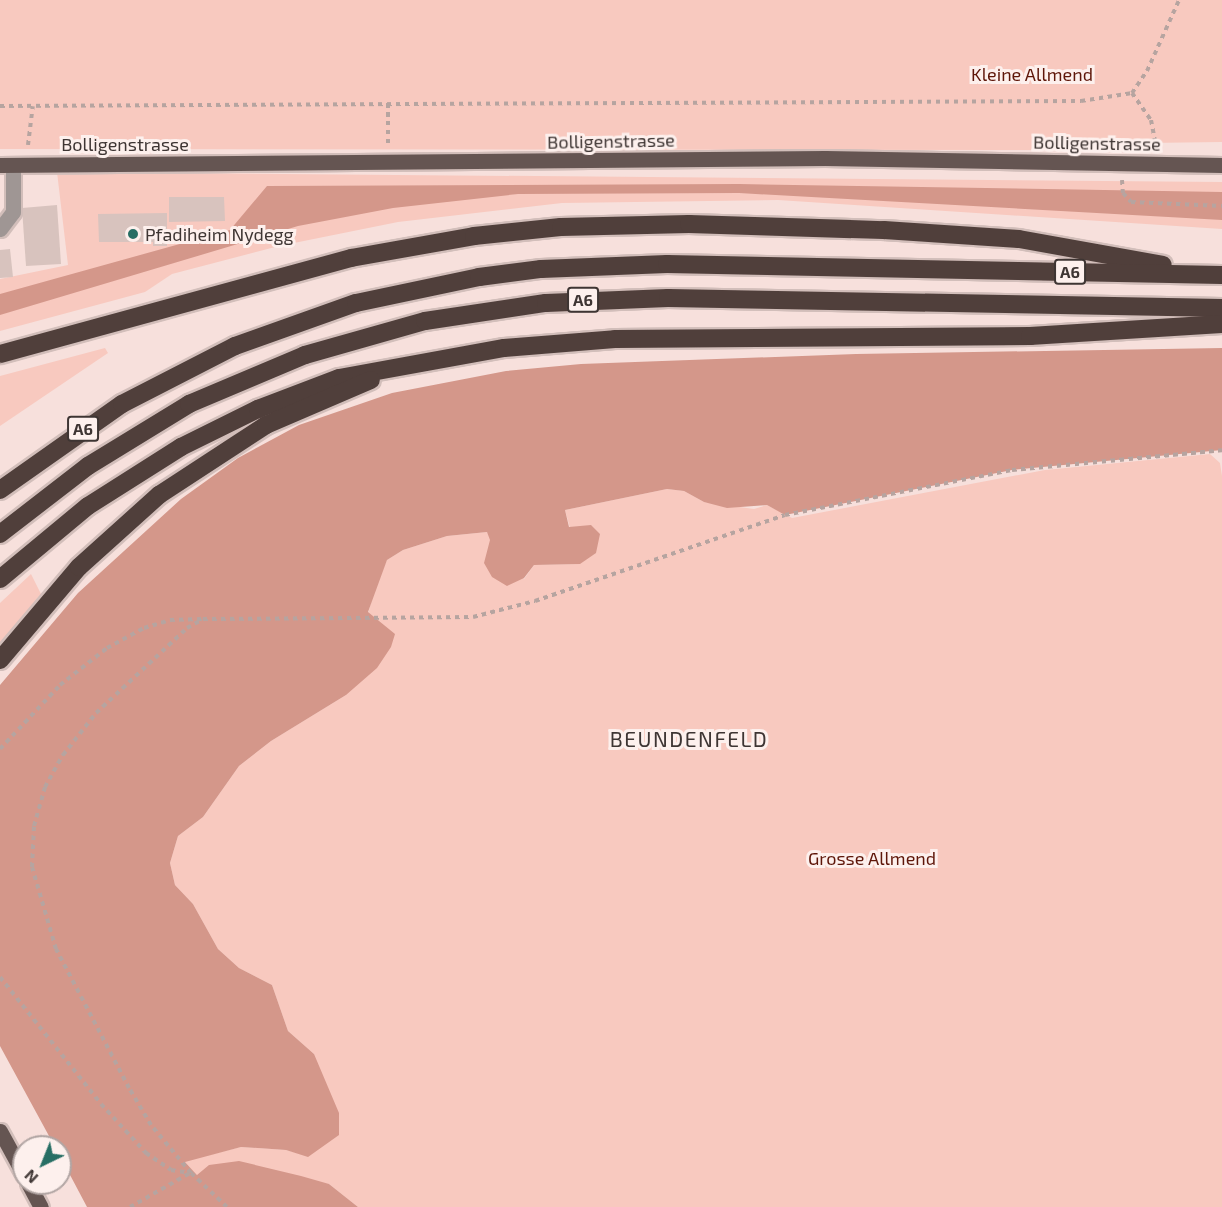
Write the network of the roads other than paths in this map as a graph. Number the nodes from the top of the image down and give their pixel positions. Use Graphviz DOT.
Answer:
graph roads {
  1 [pos="13,164"];
  2 [pos="1222,165"];
  3 [pos="0,229"];
  4 [pos="1222,275"];
  5 [pos="1222,308"];
  6 [pos="1222,324"];
  7 [pos="0,354"];
  8 [pos="391,371"];
  9 [pos="0,490"];
  10 [pos="0,534"];
  11 [pos="0,579"];
  12 [pos="0,660"];
  13 [pos="0,1131"];
  14 [pos="12,1153"];
  1 -- 2 [label="main road, Bolligenstrasse"];
  1 -- 3 [label="lane"];
  4 -- 7 [label="highway"];
  4 -- 9 [label="highway, A6"];
  5 -- 10 [label="highway, A6"];
  6 -- 8 [label="highway"];
  8 -- 11 [label="highway"];
  8 -- 12 [label="highway"];
  13 -- 14 [label="main road"];
}
